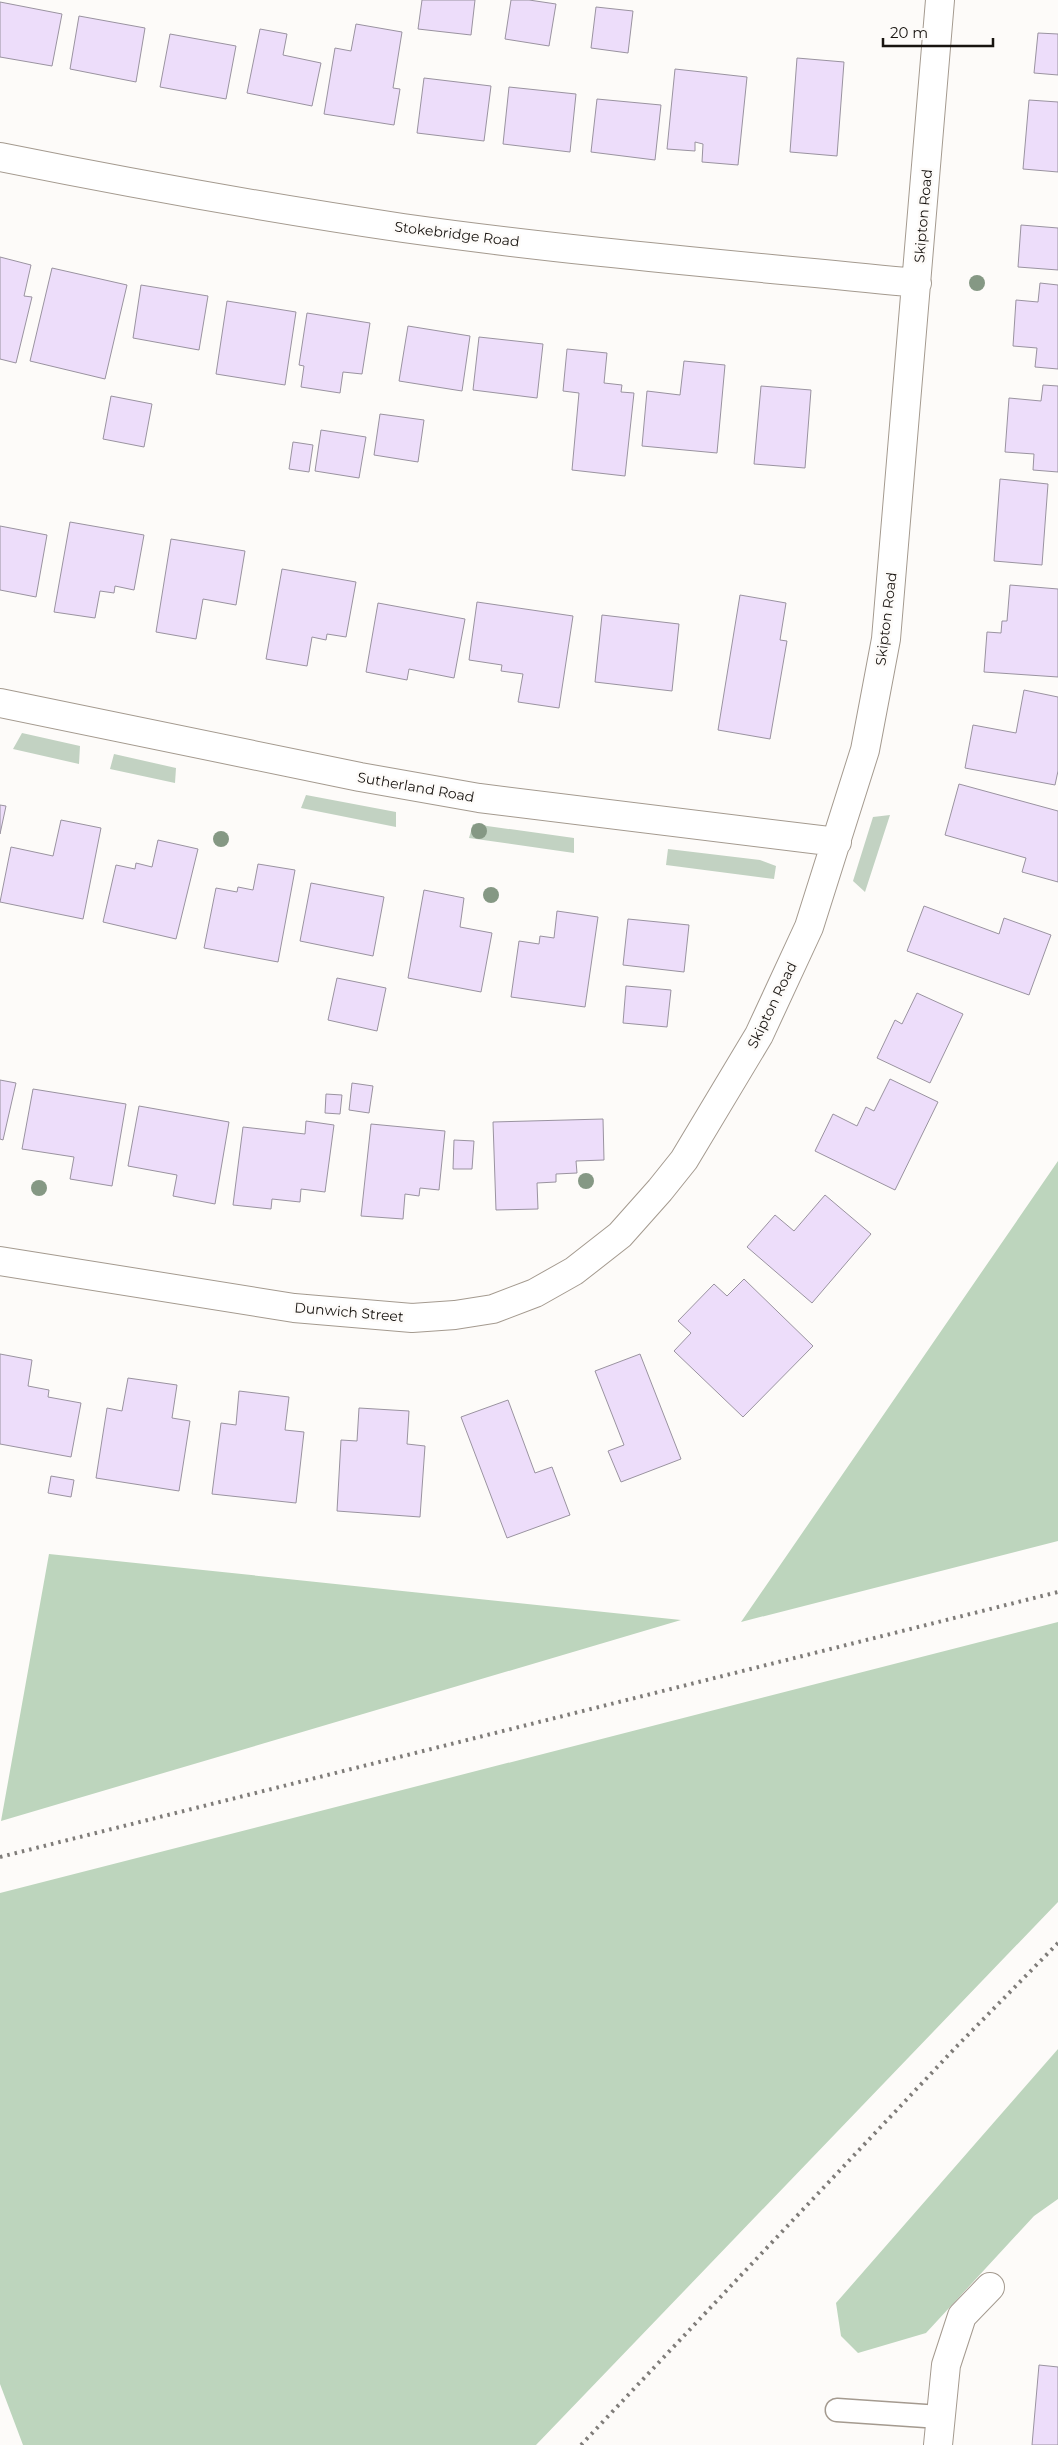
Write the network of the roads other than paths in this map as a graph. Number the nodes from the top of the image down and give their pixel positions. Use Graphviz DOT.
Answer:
graph roads {
  1 [pos="940,0"];
  2 [pos="0,157"];
  3 [pos="917,283"];
  4 [pos="0,703"];
  5 [pos="838,842"];
  6 [pos="660,1190"];
  7 [pos="0,1261"];
  8 [pos="990,2287"];
  9 [pos="837,2410"];
  10 [pos="940,2417"];
  11 [pos="938,2445"];
  1 -- 3 [label="street, Skipton Road"];
  2 -- 3 [label="street, Stokebridge Road"];
  3 -- 5 [label="street, Skipton Road"];
  4 -- 5 [label="street, Sutherland Road"];
  5 -- 6 [label="street, Skipton Road"];
  6 -- 7 [label="street, Dunwich Street"];
  8 -- 10 [label="street"];
  9 -- 10 [label="lane"];
  10 -- 11 [label="street"];
}
